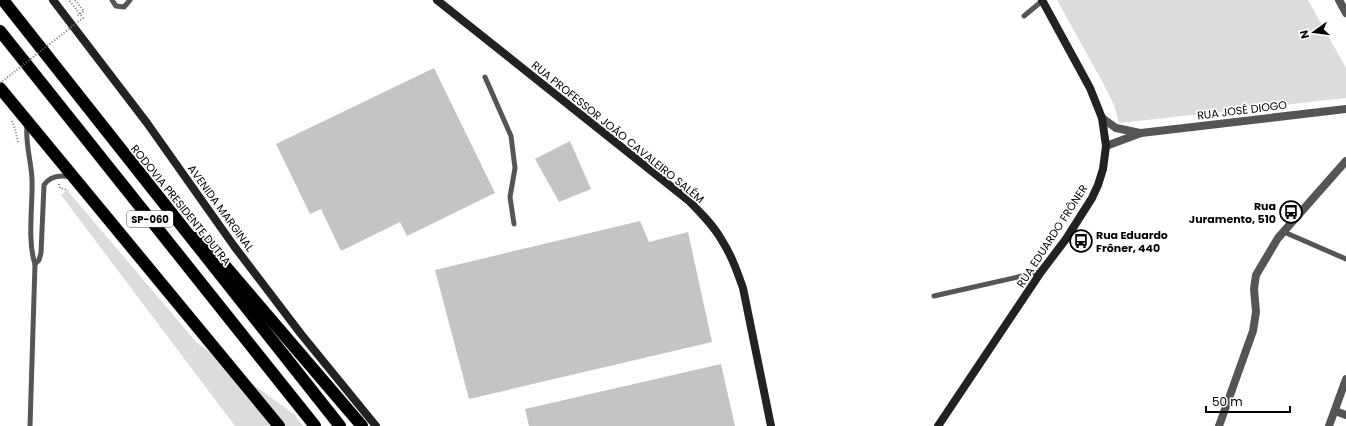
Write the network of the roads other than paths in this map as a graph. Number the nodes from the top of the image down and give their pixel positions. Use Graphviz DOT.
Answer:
graph roads {
  1 [pos="3,0"];
  2 [pos="53,0"];
  3 [pos="112,0"];
  4 [pos="130,0"];
  5 [pos="437,0"];
  6 [pos="1338,0"];
  7 [pos="1042,1"];
  8 [pos="1346,12"];
  9 [pos="1024,16"];
  10 [pos="0,31"];
  11 [pos="485,77"];
  12 [pos="0,88"];
  13 [pos="1346,109"];
  14 [pos="1102,118"];
  15 [pos="27,121"];
  16 [pos="1141,133"];
  17 [pos="1106,146"];
  18 [pos="1346,161"];
  19 [pos="74,178"];
  20 [pos="514,224"];
  21 [pos="185,231"];
  22 [pos="1284,232"];
  23 [pos="1346,259"];
  24 [pos="35,264"];
  25 [pos="1041,272"];
  26 [pos="934,296"];
  27 [pos="1346,379"];
  28 [pos="1335,411"];
  29 [pos="1346,415"];
  30 [pos="30,426"];
  31 [pos="279,426"];
  32 [pos="315,426"];
  33 [pos="340,426"];
  34 [pos="362,426"];
  35 [pos="376,426"];
  36 [pos="771,426"];
  37 [pos="938,426"];
  38 [pos="1219,426"];
  39 [pos="1329,426"];
  1 -- 21 [label="highway, RODOVIA PRESIDENTE DUTRA / SP-060"];
  2 -- 35 [label="main road, AVENIDA MARGINAL"];
  3 -- 4 [label="lane"];
  5 -- 36 [label="main road, RUA PROFESSOR JOÃO CAVALEIRO SALÉM"];
  6 -- 8 [label="street"];
  7 -- 9 [label="lane"];
  7 -- 14 [label="main road, RUA EDUARDO FRÔNER"];
  10 -- 32 [label="highway, SP-060"];
  11 -- 20 [label="lane"];
  12 -- 15 [label="highway"];
  13 -- 16 [label="street, RUA JOSÉ DIOGO"];
  14 -- 16 [label="street, RUA JOSÉ DIOGO"];
  14 -- 17 [label="main road, RUA EDUARDO FRÔNER"];
  15 -- 19 [label="highway"];
  15 -- 24 [label="lane"];
  16 -- 17 [label="street, RUA JOSÉ DIOGO"];
  17 -- 25 [label="main road, RUA EDUARDO FRÔNER"];
  18 -- 22 [label="street"];
  19 -- 24 [label="lane"];
  19 -- 31 [label="highway"];
  21 -- 33 [label="highway, RODOVIA PRESIDENTE DUTRA / SP-060"];
  21 -- 34 [label="highway"];
  22 -- 23 [label="lane"];
  22 -- 38 [label="street"];
  24 -- 30 [label="lane"];
  25 -- 26 [label="lane"];
  25 -- 37 [label="main road, RUA EDUARDO FRÔNER"];
  27 -- 28 [label="street"];
  28 -- 29 [label="street"];
  28 -- 39 [label="street"];
}
